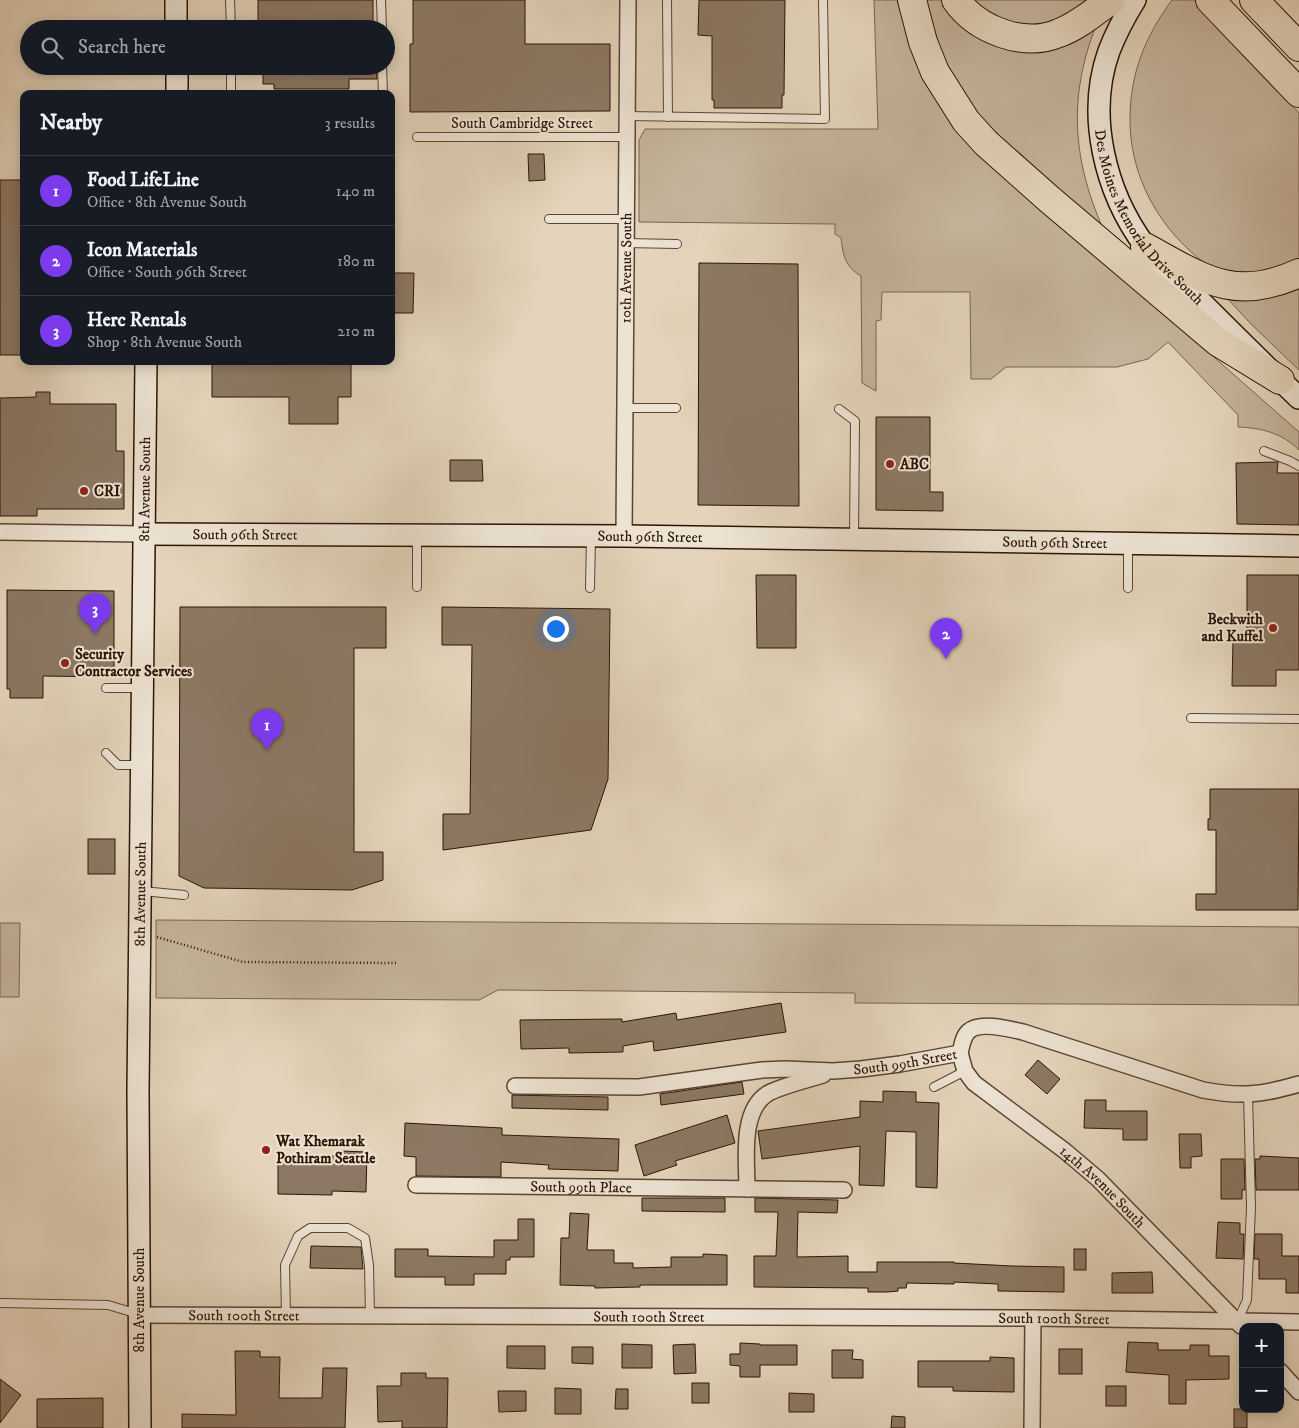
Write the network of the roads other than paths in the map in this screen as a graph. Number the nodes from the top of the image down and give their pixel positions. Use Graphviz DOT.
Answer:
graph roads {
  1 [pos="176,0"];
  2 [pos="230,0"];
  3 [pos="381,0"];
  4 [pos="628,0"];
  5 [pos="667,0"];
  6 [pos="823,0"];
  7 [pos="912,0"];
  8 [pos="956,0"];
  9 [pos="1111,0"];
  10 [pos="1135,0"];
  11 [pos="1210,0"];
  12 [pos="1254,0"];
  13 [pos="176,20"];
  14 [pos="230,20"];
  15 [pos="382,20"];
  16 [pos="1299,47"];
  17 [pos="176,75"];
  18 [pos="231,75"];
  19 [pos="382,75"];
  20 [pos="177,90"];
  21 [pos="231,90"];
  22 [pos="383,90"];
  23 [pos="1298,92"];
  24 [pos="627,116"];
  25 [pos="668,117"];
  26 [pos="417,137"];
  27 [pos="627,137"];
  28 [pos="549,219"];
  29 [pos="626,219"];
  30 [pos="626,243"];
  31 [pos="677,244"];
  32 [pos="1145,247"];
  33 [pos="1299,273"];
  34 [pos="146,365"];
  35 [pos="1289,389"];
  36 [pos="625,408"];
  37 [pos="676,408"];
  38 [pos="839,409"];
  39 [pos="1264,452"];
  40 [pos="1299,466"];
  41 [pos="0,532"];
  42 [pos="145,534"];
  43 [pos="417,536"];
  44 [pos="591,536"];
  45 [pos="624,536"];
  46 [pos="854,540"];
  47 [pos="1128,544"];
  48 [pos="1299,546"];
  49 [pos="417,587"];
  50 [pos="590,588"];
  51 [pos="1128,588"];
  52 [pos="106,688"];
  53 [pos="143,688"];
  54 [pos="1191,718"];
  55 [pos="1299,719"];
  56 [pos="106,753"];
  57 [pos="142,765"];
  58 [pos="140,891"];
  59 [pos="184,895"];
  60 [pos="960,1053"];
  61 [pos="833,1071"];
  62 [pos="965,1071"];
  63 [pos="1299,1084"];
  64 [pos="515,1086"];
  65 [pos="934,1088"];
  66 [pos="1248,1095"];
  67 [pos="416,1185"];
  68 [pos="747,1189"];
  69 [pos="844,1190"];
  70 [pos="0,1303"];
  71 [pos="139,1315"];
  72 [pos="286,1316"];
  73 [pos="370,1316"];
  74 [pos="1033,1318"];
  75 [pos="1299,1322"];
  76 [pos="1241,1323"];
  77 [pos="1279,1323"];
  78 [pos="1239,1324"];
  79 [pos="1239,1325"];
  80 [pos="1284,1375"];
  81 [pos="1299,1392"];
  82 [pos="140,1428"];
  83 [pos="1032,1428"];
  1 -- 13 [label="street"];
  2 -- 14 [label="lane"];
  3 -- 15 [label="lane"];
  4 -- 24 [label="street, 10th Avenue South"];
  5 -- 25 [label="lane"];
  6 -- 25 [label="lane"];
  7 -- 35 [label="highway"];
  8 -- 9 [label="highway"];
  10 -- 32 [label="street, Des Moines Memorial Drive South"];
  11 -- 23 [label="highway"];
  12 -- 16 [label="highway"];
  17 -- 20 [label="street"];
  18 -- 21 [label="lane"];
  19 -- 22 [label="lane"];
  24 -- 25 [label="lane"];
  24 -- 27 [label="street, 10th Avenue South"];
  26 -- 27 [label="lane, South Cambridge Street"];
  27 -- 29 [label="street, 10th Avenue South"];
  28 -- 29 [label="lane"];
  29 -- 30 [label="street, 10th Avenue South"];
  30 -- 31 [label="lane"];
  30 -- 36 [label="street, 10th Avenue South"];
  32 -- 33 [label="highway"];
  32 -- 35 [label="street, Des Moines Memorial Drive South"];
  34 -- 42 [label="street, 8th Avenue South"];
  36 -- 37 [label="lane"];
  36 -- 45 [label="street, 10th Avenue South"];
  38 -- 46 [label="lane"];
  39 -- 40 [label="lane"];
  41 -- 42 [label="street, South 96th Street"];
  42 -- 43 [label="street, South 96th Street"];
  42 -- 53 [label="street, 8th Avenue South"];
  43 -- 44 [label="street, South 96th Street"];
  43 -- 49 [label="lane"];
  44 -- 45 [label="street, South 96th Street"];
  44 -- 50 [label="lane"];
  45 -- 46 [label="street, South 96th Street"];
  46 -- 47 [label="street, South 96th Street"];
  47 -- 48 [label="street, South 96th Street"];
  47 -- 51 [label="lane"];
  52 -- 53 [label="lane"];
  53 -- 57 [label="street, 8th Avenue South"];
  54 -- 55 [label="lane"];
  56 -- 57 [label="lane"];
  57 -- 58 [label="street, 8th Avenue South"];
  58 -- 59 [label="lane"];
  58 -- 71 [label="street, 8th Avenue South"];
  60 -- 61 [label="street, South 99th Street"];
  60 -- 62 [label="street, 14th Avenue South"];
  60 -- 66 [label="street, South 99th Street"];
  61 -- 64 [label="street, South 99th Street"];
  61 -- 68 [label="street"];
  62 -- 65 [label="lane"];
  62 -- 78 [label="street, 14th Avenue South"];
  63 -- 66 [label="street, South 99th Street"];
  66 -- 76 [label="lane"];
  67 -- 68 [label="street, South 99th Place"];
  68 -- 69 [label="street, South 99th Place"];
  70 -- 71 [label="lane, South 100th Street"];
  71 -- 72 [label="street, South 100th Street"];
  71 -- 82 [label="street, 8th Avenue South"];
  72 -- 73 [label="street, South 100th Street"];
  72 -- 73 [label="lane"];
  73 -- 74 [label="street, South 100th Street"];
  74 -- 79 [label="street, South 100th Street"];
  74 -- 83 [label="street"];
  75 -- 77 [label="street, South 100th Street"];
  80 -- 81 [label="street"];
}
